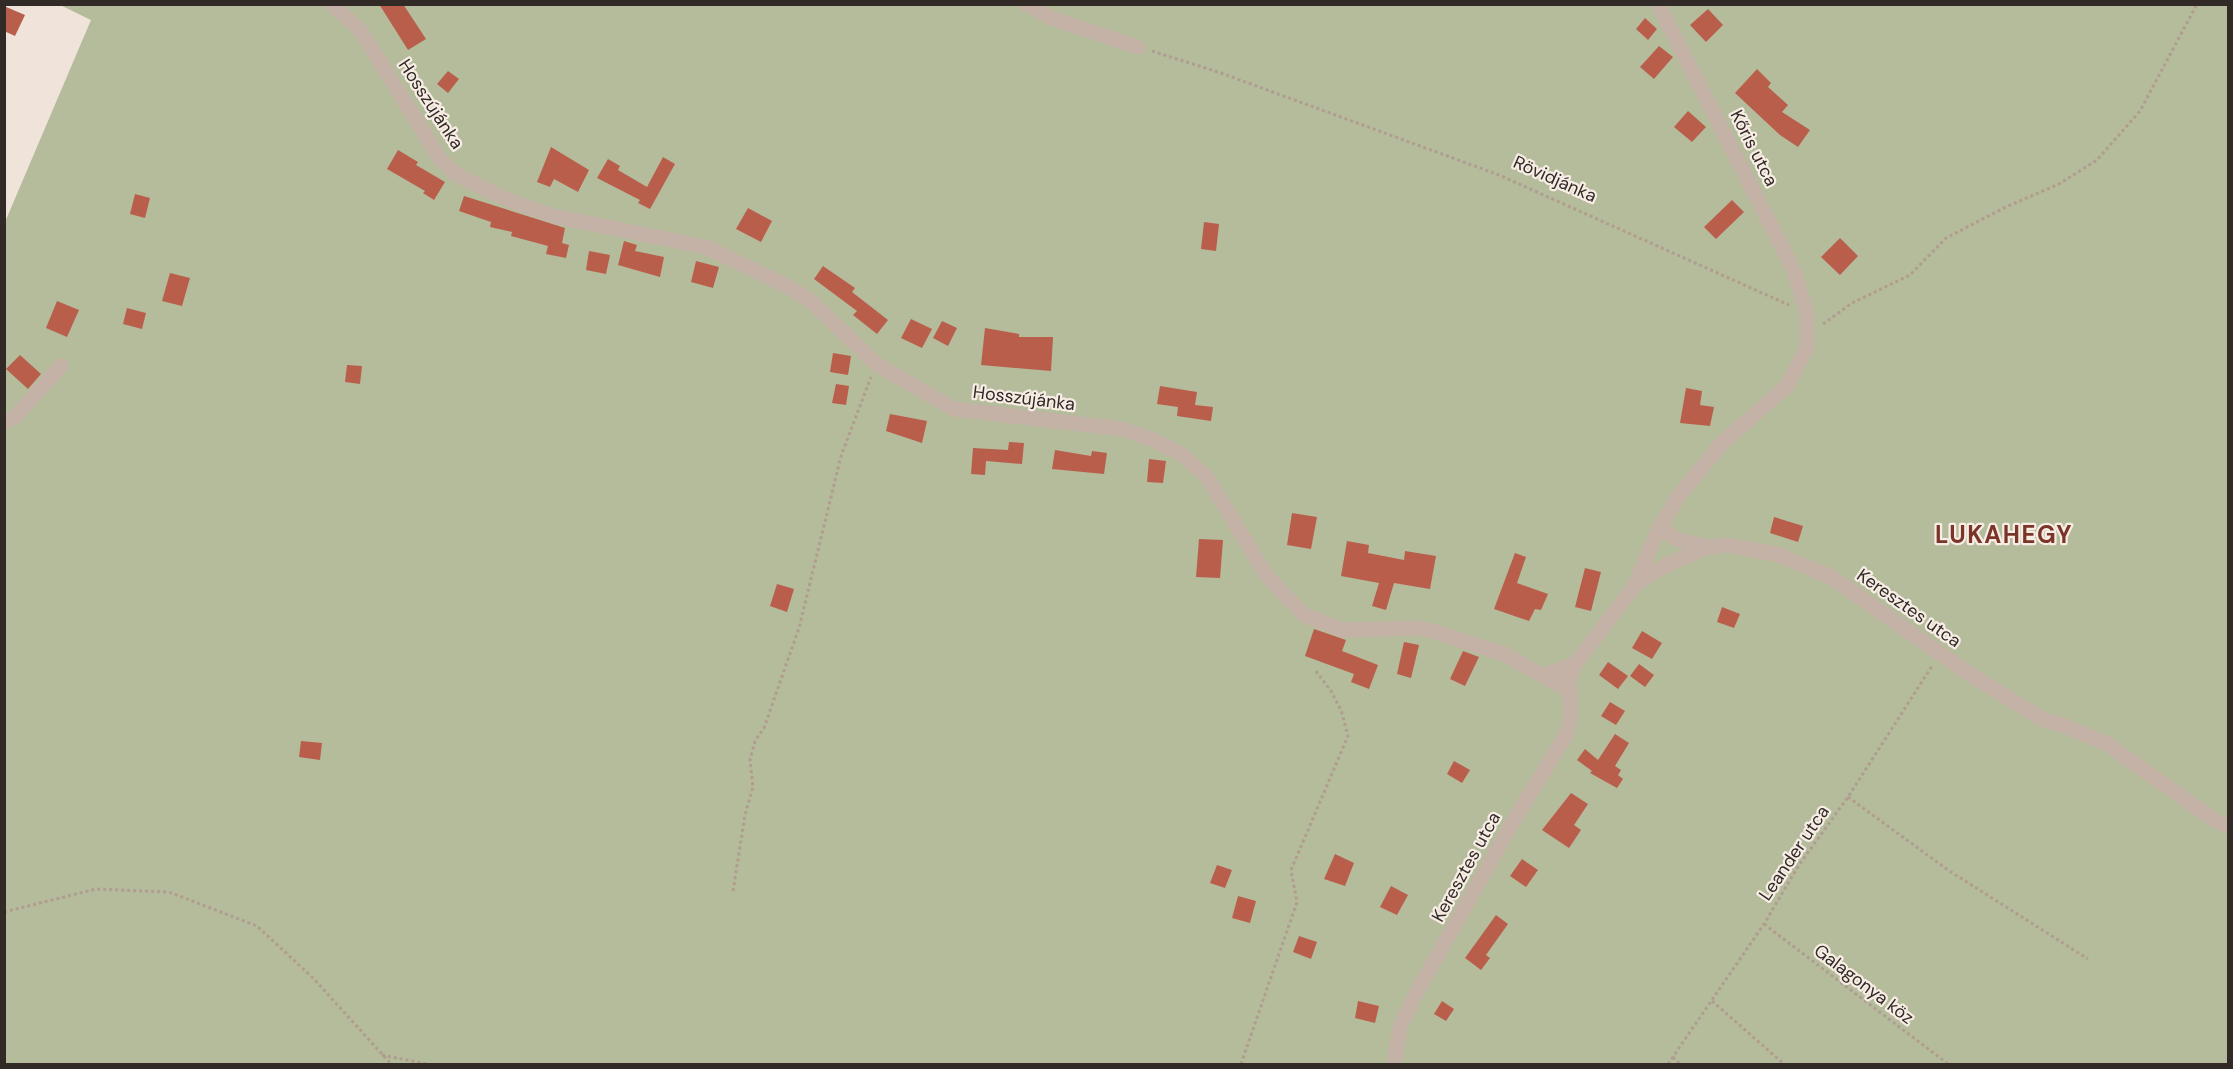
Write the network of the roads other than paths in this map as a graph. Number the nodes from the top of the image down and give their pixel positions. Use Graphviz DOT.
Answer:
graph roads {
  1 [pos="332,4"];
  2 [pos="1026,4"];
  3 [pos="1658,4"];
  4 [pos="1138,47"];
  5 [pos="61,366"];
  6 [pos="4,422"];
  7 [pos="1659,528"];
  8 [pos="1708,548"];
  9 [pos="1635,585"];
  10 [pos="1576,663"];
  11 [pos="1546,675"];
  12 [pos="1570,691"];
  13 [pos="2229,826"];
  14 [pos="1394,1065"];
  1 -- 11 [label="street, Hosszújánka"];
  2 -- 4 [label="street"];
  3 -- 7 [label="street, Kőris utca"];
  5 -- 6 [label="street"];
  7 -- 8 [label="street"];
  7 -- 9 [label="street"];
  8 -- 9 [label="street, Keresztes utca"];
  8 -- 13 [label="street, Keresztes utca"];
  9 -- 10 [label="street, Keresztes utca"];
  10 -- 11 [label="street"];
  10 -- 12 [label="street, Keresztes utca"];
  11 -- 12 [label="street"];
  12 -- 14 [label="street, Keresztes utca"];
}
